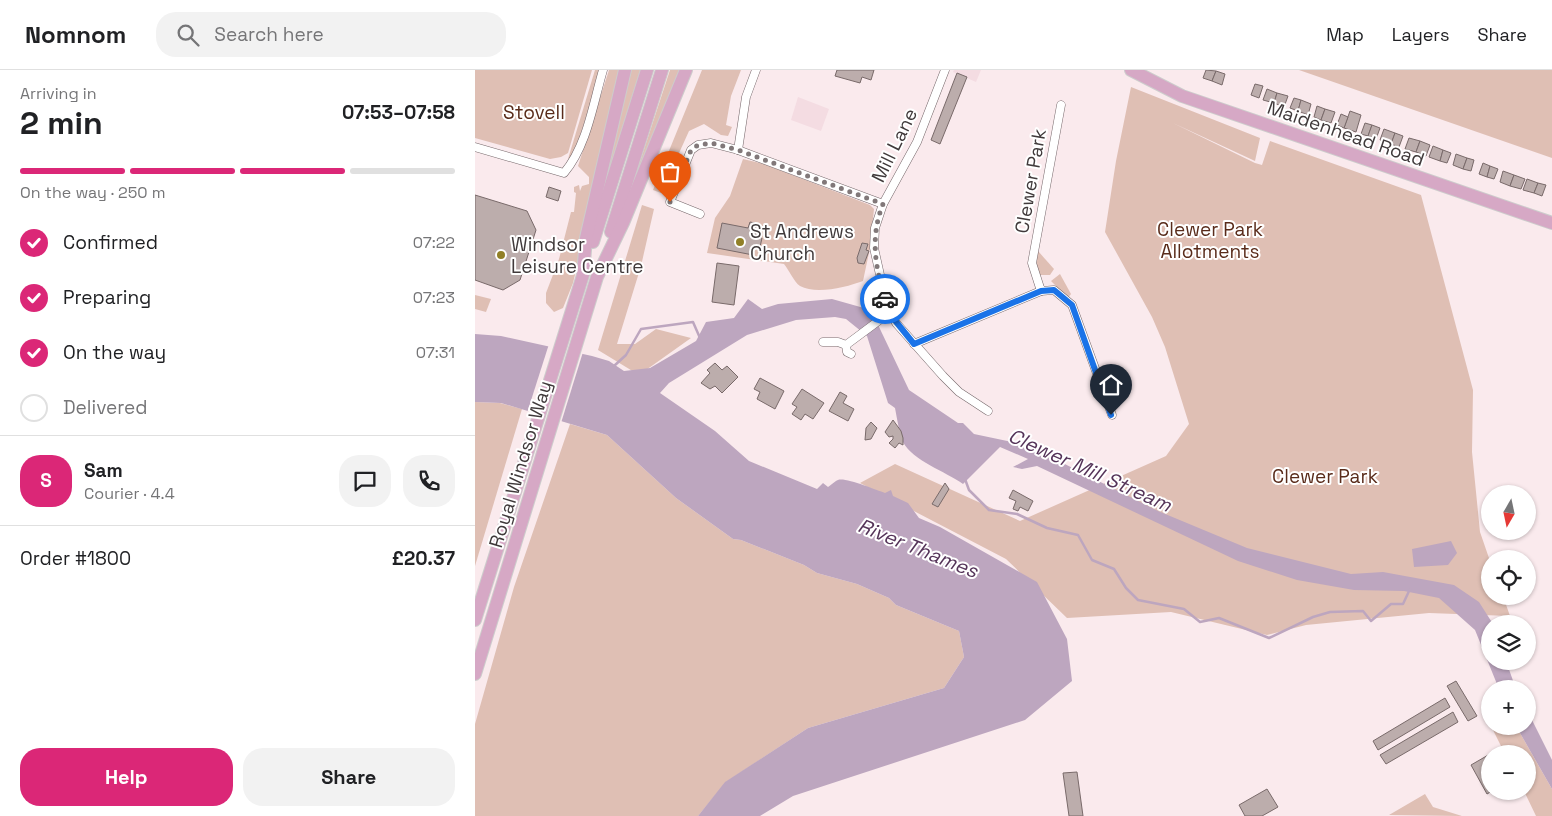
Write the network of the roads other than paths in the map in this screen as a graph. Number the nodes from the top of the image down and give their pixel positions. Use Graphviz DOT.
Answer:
graph roads {
  1 [pos="603,70"];
  2 [pos="625,70"];
  3 [pos="647,70"];
  4 [pos="662,70"];
  5 [pos="686,70"];
  6 [pos="756,70"];
  7 [pos="945,70"];
  8 [pos="1136,71"];
  9 [pos="1061,105"];
  10 [pos="475,147"];
  11 [pos="738,150"];
  12 [pos="883,204"];
  13 [pos="700,214"];
  14 [pos="1552,223"];
  15 [pos="583,275"];
  16 [pos="597,277"];
  17 [pos="1041,291"];
  18 [pos="889,313"];
  19 [pos="823,342"];
  20 [pos="914,344"];
  21 [pos="845,345"];
  22 [pos="851,354"];
  23 [pos="988,411"];
  24 [pos="1111,415"];
  25 [pos="475,620"];
  26 [pos="475,674"];
  1 -- 10 [label="street"];
  2 -- 15 [label="main road"];
  3 -- 15 [label="main road"];
  4 -- 16 [label="main road"];
  5 -- 16 [label="main road"];
  6 -- 11 [label="street"];
  7 -- 12 [label="street, Mill Lane"];
  8 -- 14 [label="main road, Maidenhead Road"];
  9 -- 17 [label="street, Clewer Park"];
  11 -- 12 [label="street"];
  11 -- 13 [label="street"];
  12 -- 18 [label="street, Mill Lane"];
  15 -- 25 [label="main road, Royal Windsor Way"];
  16 -- 26 [label="main road, Royal Windsor Way"];
  17 -- 20 [label="street"];
  17 -- 24 [label="street"];
  18 -- 20 [label="street, Mill Lane"];
  18 -- 21 [label="street"];
  19 -- 21 [label="street"];
  20 -- 23 [label="street, Mill Lane"];
  21 -- 22 [label="street"];
}
